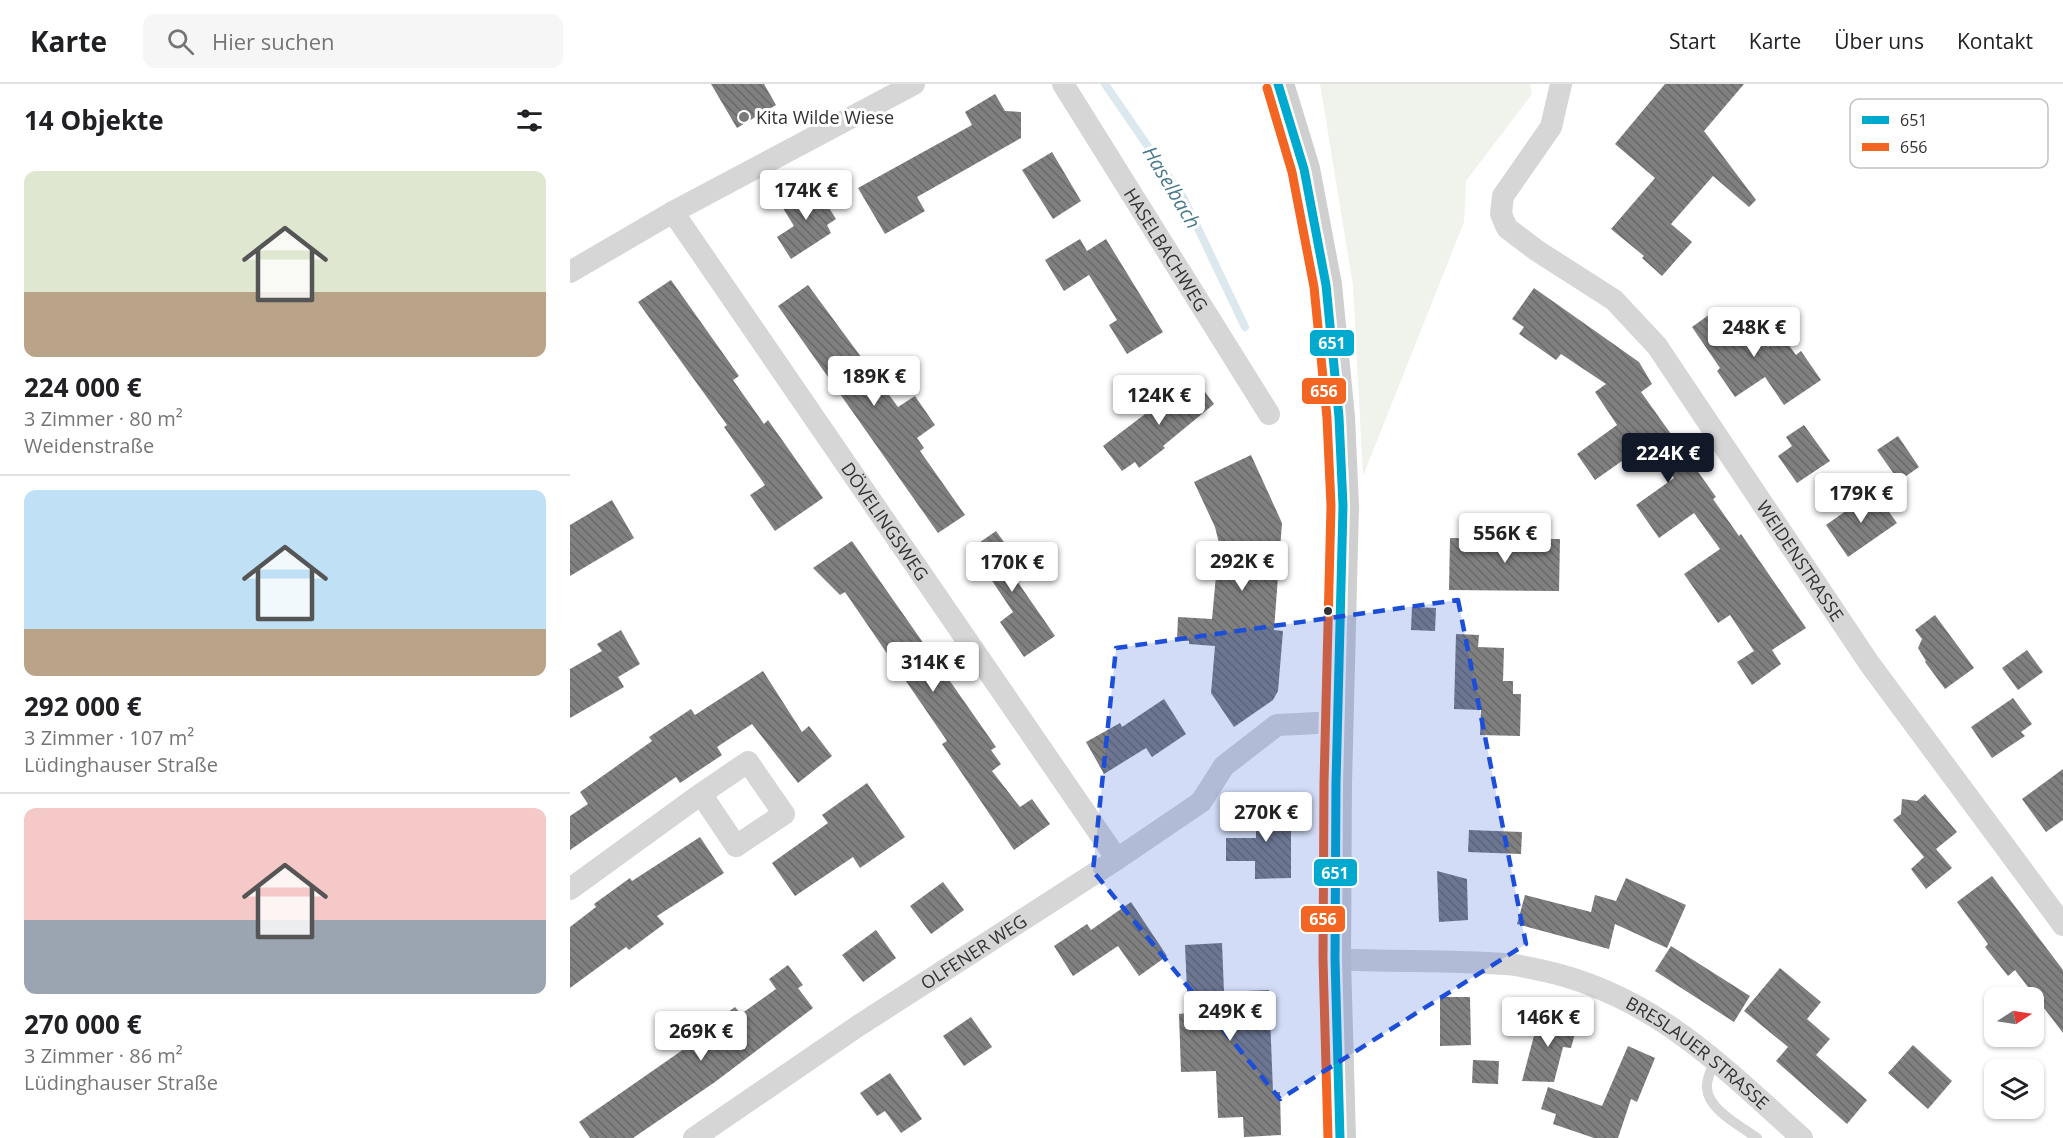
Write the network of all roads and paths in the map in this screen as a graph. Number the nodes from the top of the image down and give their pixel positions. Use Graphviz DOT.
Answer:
graph roads {
  1 [pos="914,84"];
  2 [pos="1063,84"];
  3 [pos="1278,84"];
  4 [pos="1561,84"];
  5 [pos="673,212"];
  6 [pos="570,272"];
  7 [pos="1269,414"];
  8 [pos="1338,722"];
  9 [pos="701,794"];
  10 [pos="1118,859"];
  11 [pos="570,889"];
  12 [pos="2063,925"];
  13 [pos="1335,959"];
  14 [pos="1715,1060"];
  15 [pos="694,1138"];
  16 [pos="1340,1138"];
  17 [pos="1757,1138"];
  18 [pos="1802,1138"];
  1 -- 5 [label="street"];
  2 -- 7 [label="street, HASELBACHWEG"];
  3 -- 8 [label="street"];
  4 -- 12 [label="street, WEIDENSTRASSE"];
  5 -- 6 [label="street"];
  5 -- 10 [label="street, DÖVELINGSWEG"];
  8 -- 10 [label="street, OLFENER WEG"];
  8 -- 13 [label="street"];
  9 -- 9 [label="street"];
  9 -- 11 [label="street"];
  10 -- 15 [label="street, OLFENER WEG"];
  13 -- 14 [label="street, BRESLAUER STRASSE"];
  13 -- 16 [label="street"];
  14 -- 17 [label="lane"];
  14 -- 18 [label="street, BRESLAUER STRASSE"];
}
